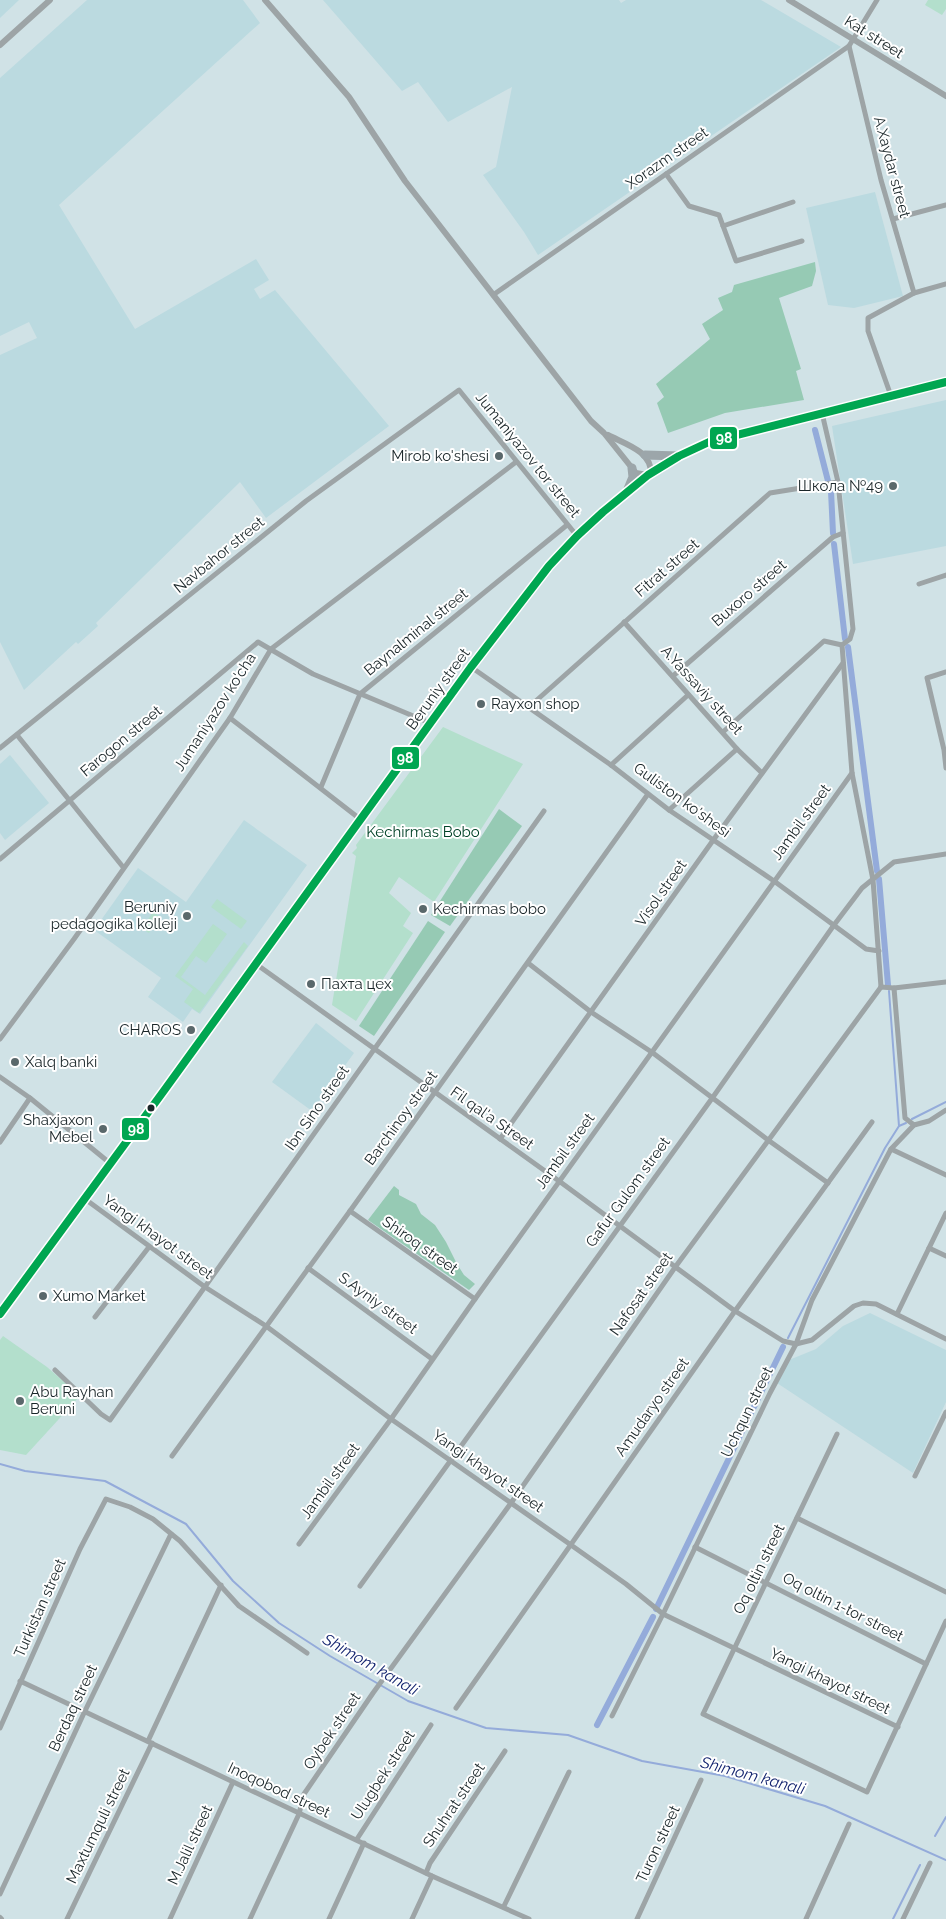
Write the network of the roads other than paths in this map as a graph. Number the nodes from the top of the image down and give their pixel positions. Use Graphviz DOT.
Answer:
graph roads {
  1 [pos="50,0"];
  2 [pos="265,0"];
  3 [pos="789,0"];
  4 [pos="877,0"];
  5 [pos="853,39"];
  6 [pos="0,45"];
  7 [pos="849,46"];
  8 [pos="946,96"];
  9 [pos="666,174"];
  10 [pos="793,202"];
  11 [pos="946,205"];
  12 [pos="892,219"];
  13 [pos="723,226"];
  14 [pos="802,241"];
  15 [pos="946,284"];
  16 [pos="914,293"];
  17 [pos="493,295"];
  18 [pos="946,382"];
  19 [pos="459,390"];
  20 [pos="891,396"];
  21 [pos="822,413"];
  22 [pos="604,433"];
  23 [pos="645,455"];
  24 [pos="679,456"];
  25 [pos="516,462"];
  26 [pos="632,468"];
  27 [pos="649,474"];
  28 [pos="838,482"];
  29 [pos="627,492"];
  30 [pos="566,524"];
  31 [pos="843,533"];
  32 [pos="577,536"];
  33 [pos="946,575"];
  34 [pos="919,584"];
  35 [pos="624,622"];
  36 [pos="842,645"];
  37 [pos="271,649"];
  38 [pos="843,662"];
  39 [pos="471,667"];
  40 [pos="946,672"];
  41 [pos="673,676"];
  42 [pos="360,694"];
  43 [pos="688,694"];
  44 [pos="528,707"];
  45 [pos="230,718"];
  46 [pos="430,723"];
  47 [pos="723,732"];
  48 [pos="17,735"];
  49 [pos="0,748"];
  50 [pos="737,749"];
  51 [pos="945,750"];
  52 [pos="611,764"];
  53 [pos="946,768"];
  54 [pos="762,773"];
  55 [pos="852,773"];
  56 [pos="321,787"];
  57 [pos="648,794"];
  58 [pos="69,800"];
  59 [pos="669,810"];
  60 [pos="544,811"];
  61 [pos="360,819"];
  62 [pos="714,839"];
  63 [pos="946,854"];
  64 [pos="0,859"];
  65 [pos="123,867"];
  66 [pos="873,880"];
  67 [pos="774,881"];
  68 [pos="834,925"];
  69 [pos="879,951"];
  70 [pos="528,963"];
  71 [pos="256,964"];
  72 [pos="946,982"];
  73 [pos="882,987"];
  74 [pos="894,988"];
  75 [pos="591,1012"];
  76 [pos="0,1039"];
  77 [pos="375,1048"];
  78 [pos="653,1053"];
  79 [pos="0,1077"];
  80 [pos="434,1092"];
  81 [pos="713,1097"];
  82 [pos="30,1098"];
  83 [pos="946,1110"];
  84 [pos="872,1122"];
  85 [pos="914,1125"];
  86 [pos="500,1139"];
  87 [pos="768,1140"];
  88 [pos="0,1142"];
  89 [pos="891,1149"];
  90 [pos="111,1164"];
  91 [pos="946,1175"];
  92 [pos="559,1181"];
  93 [pos="828,1183"];
  94 [pos="85,1198"];
  95 [pos="350,1211"];
  96 [pos="946,1213"];
  97 [pos="620,1225"];
  98 [pos="149,1246"];
  99 [pos="928,1248"];
  100 [pos="946,1256"];
  101 [pos="676,1266"];
  102 [pos="308,1268"];
  103 [pos="205,1287"];
  104 [pos="475,1299"];
  105 [pos="735,1311"];
  106 [pos="0,1314"];
  107 [pos="897,1314"];
  108 [pos="95,1317"];
  109 [pos="266,1326"];
  110 [pos="946,1339"];
  111 [pos="796,1344"];
  112 [pos="432,1359"];
  113 [pos="55,1370"];
  114 [pos="946,1412"];
  115 [pos="391,1419"];
  116 [pos="837,1434"];
  117 [pos="172,1456"];
  118 [pos="450,1460"];
  119 [pos="916,1476"];
  120 [pos="511,1503"];
  121 [pos="797,1518"];
  122 [pos="171,1534"];
  123 [pos="299,1544"];
  124 [pos="571,1544"];
  125 [pos="695,1547"];
  126 [pos="766,1582"];
  127 [pos="221,1585"];
  128 [pos="360,1586"];
  129 [pos="946,1592"];
  130 [pos="663,1614"];
  131 [pos="946,1621"];
  132 [pos="734,1649"];
  133 [pos="307,1653"];
  134 [pos="926,1664"];
  135 [pos="387,1672"];
  136 [pos="20,1681"];
  137 [pos="456,1708"];
  138 [pos="84,1713"];
  139 [pos="612,1716"];
  140 [pos="431,1725"];
  141 [pos="898,1727"];
  142 [pos="0,1728"];
  143 [pos="150,1742"];
  144 [pos="505,1751"];
  145 [pos="569,1772"];
  146 [pos="701,1780"];
  147 [pos="233,1782"];
  148 [pos="299,1814"];
  149 [pos="849,1824"];
  150 [pos="357,1839"];
  151 [pos="364,1843"];
  152 [pos="930,1862"];
  153 [pos="426,1873"];
  154 [pos="432,1876"];
  155 [pos="0,1894"];
  156 [pos="504,1906"];
  157 [pos="68,1919"];
  158 [pos="170,1919"];
  159 [pos="250,1919"];
  160 [pos="329,1919"];
  161 [pos="412,1919"];
  162 [pos="529,1919"];
  163 [pos="637,1919"];
  164 [pos="806,1919"];
  165 [pos="903,1919"];
  1 -- 6 [label="street"];
  2 -- 17 [label="street"];
  3 -- 5 [label="street, Kat street"];
  4 -- 5 [label="street, Xorazm street"];
  5 -- 7 [label="street, Xorazm street"];
  5 -- 8 [label="street, Kat street"];
  7 -- 9 [label="street, Xorazm street"];
  7 -- 12 [label="street, A.Xaydar street"];
  9 -- 13 [label="street"];
  9 -- 17 [label="street, Xorazm street"];
  10 -- 13 [label="street"];
  11 -- 12 [label="street"];
  12 -- 16 [label="street, A.Xaydar street"];
  13 -- 14 [label="street"];
  15 -- 16 [label="street"];
  16 -- 20 [label="street"];
  17 -- 22 [label="street"];
  18 -- 20 [label="main road, Beruniy street"];
  19 -- 25 [label="street, Jumaniyazov tor street"];
  19 -- 48 [label="street, Navbahor street"];
  20 -- 21 [label="main road, Beruniy street"];
  21 -- 24 [label="main road, Beruniy street"];
  21 -- 28 [label="street"];
  22 -- 23 [label="street"];
  22 -- 26 [label="street"];
  23 -- 24 [label="main road"];
  23 -- 27 [label="street"];
  24 -- 27 [label="main road, Beruniy street"];
  25 -- 30 [label="street, Jumaniyazov tor street"];
  25 -- 37 [label="street, Jumaniyazov ko'cha"];
  26 -- 27 [label="street"];
  26 -- 29 [label="main road"];
  27 -- 29 [label="main road, Beruniy street"];
  28 -- 31 [label="street"];
  28 -- 35 [label="street, Fitrat street"];
  29 -- 32 [label="main road, Beruniy street"];
  30 -- 32 [label="street, Jumaniyazov tor street"];
  30 -- 42 [label="street, Baynalminal street"];
  31 -- 36 [label="street"];
  31 -- 41 [label="street, Buxoro street"];
  32 -- 39 [label="main road, Beruniy street"];
  33 -- 34 [label="street"];
  35 -- 41 [label="street, A.Yassaviy street"];
  35 -- 44 [label="street, Fitrat street"];
  36 -- 38 [label="street"];
  36 -- 47 [label="street"];
  37 -- 42 [label="street"];
  37 -- 45 [label="street, Jumaniyazov ko'cha"];
  37 -- 58 [label="street, Farogon street"];
  38 -- 54 [label="street, Visol street"];
  38 -- 55 [label="street"];
  39 -- 44 [label="street, Guliston ko'shesi"];
  39 -- 46 [label="main road, Beruniy street"];
  40 -- 51 [label="street"];
  41 -- 43 [label="street, A.Yassaviy street"];
  42 -- 46 [label="street"];
  42 -- 56 [label="street, Baynalminal street"];
  43 -- 47 [label="street, A.Yassaviy street"];
  43 -- 52 [label="street"];
  44 -- 52 [label="street, Guliston ko'shesi"];
  45 -- 56 [label="street"];
  45 -- 65 [label="street, Jumaniyazov ko'cha"];
  46 -- 61 [label="main road, Beruniy street"];
  47 -- 50 [label="street, A.Yassaviy street"];
  48 -- 49 [label="street, Navbahor street"];
  48 -- 58 [label="street"];
  50 -- 54 [label="street, A.Yassaviy street"];
  50 -- 59 [label="street"];
  51 -- 53 [label="street"];
  52 -- 57 [label="street, Guliston ko'shesi"];
  54 -- 62 [label="street, Visol street"];
  55 -- 66 [label="street"];
  55 -- 67 [label="street, Jambil street"];
  56 -- 61 [label="street"];
  57 -- 59 [label="street, Guliston ko'shesi"];
  57 -- 70 [label="street, Barchinoy street"];
  58 -- 64 [label="street, Farogon street"];
  58 -- 65 [label="street"];
  59 -- 62 [label="street, Guliston ko'shesi"];
  60 -- 77 [label="street, Ibn Sino street"];
  61 -- 71 [label="main road, Beruniy street"];
  62 -- 67 [label="street, Guliston ko'shesi"];
  62 -- 75 [label="street, Visol street"];
  63 -- 66 [label="street, Gafur Gulom street"];
  65 -- 76 [label="street, Jumaniyazov ko'cha"];
  66 -- 68 [label="street, Gafur Gulom street"];
  66 -- 69 [label="street"];
  67 -- 68 [label="street, Guliston ko'shesi"];
  67 -- 78 [label="street, Jambil street"];
  68 -- 69 [label="street, Guliston ko'shesi"];
  68 -- 81 [label="street, Gafur Gulom street"];
  69 -- 73 [label="street"];
  70 -- 75 [label="street"];
  70 -- 80 [label="street, Barchinoy street"];
  71 -- 77 [label="street, Fil qal'a Street"];
  71 -- 90 [label="main road, Beruniy street"];
  72 -- 74 [label="street"];
  73 -- 74 [label="street"];
  73 -- 87 [label="street, Nafosat street"];
  74 -- 85 [label="street"];
  75 -- 78 [label="street"];
  75 -- 86 [label="street, Visol street"];
  77 -- 80 [label="street, Fil qal'a Street"];
  77 -- 103 [label="street, Ibn Sino street"];
  78 -- 81 [label="street"];
  78 -- 92 [label="street, Jambil street"];
  79 -- 82 [label="street"];
  80 -- 86 [label="street, Fil qal'a Street"];
  80 -- 95 [label="street, Barchinoy street"];
  81 -- 87 [label="street"];
  81 -- 97 [label="street, Gafur Gulom street"];
  82 -- 88 [label="street"];
  82 -- 90 [label="street"];
  83 -- 85 [label="street"];
  84 -- 93 [label="street, Amudaryo street"];
  85 -- 89 [label="street, Uchqun street"];
  86 -- 92 [label="street, Fil qal'a Street"];
  87 -- 93 [label="street"];
  87 -- 101 [label="street, Nafosat street"];
  89 -- 91 [label="street"];
  89 -- 111 [label="street, Uchqun street"];
  90 -- 94 [label="main road, Beruniy street"];
  92 -- 97 [label="street, Fil qal'a Street"];
  92 -- 104 [label="street, Jambil street"];
  93 -- 105 [label="street, Amudaryo street"];
  94 -- 98 [label="street, Yangi khayot street"];
  94 -- 106 [label="main road, Beruniy street"];
  95 -- 102 [label="street, Barchinoy street"];
  95 -- 104 [label="street, Shiroq street"];
  96 -- 99 [label="street"];
  97 -- 101 [label="street, Fil qal'a Street"];
  97 -- 118 [label="street, Gafur Gulom street"];
  98 -- 103 [label="street, Yangi khayot street"];
  98 -- 108 [label="street"];
  99 -- 100 [label="street"];
  99 -- 107 [label="street"];
  101 -- 105 [label="street, Fil qal'a Street"];
  101 -- 120 [label="street, Nafosat street"];
  102 -- 109 [label="street, Barchinoy street"];
  102 -- 112 [label="street, S.Ayniy street"];
  103 -- 109 [label="street, Yangi khayot street"];
  103 -- 113 [label="street, Ibn Sino street"];
  104 -- 112 [label="street, Jambil street"];
  105 -- 111 [label="street, Fil qal'a Street"];
  105 -- 124 [label="street, Amudaryo street"];
  107 -- 110 [label="street"];
  107 -- 111 [label="street"];
  109 -- 115 [label="street, Yangi khayot street"];
  109 -- 117 [label="street, Barchinoy street"];
  111 -- 125 [label="street, Uchqun street"];
  112 -- 115 [label="street, Jambil street"];
  114 -- 119 [label="street"];
  115 -- 118 [label="street, Yangi khayot street"];
  115 -- 123 [label="street, Jambil street"];
  116 -- 121 [label="street, Oq oltin street"];
  118 -- 120 [label="street, Yangi khayot street"];
  118 -- 128 [label="street, Gafur Gulom street"];
  120 -- 124 [label="street, Yangi khayot street"];
  120 -- 135 [label="street, Nafosat street"];
  121 -- 126 [label="street, Oq oltin street"];
  121 -- 129 [label="street"];
  122 -- 127 [label="street"];
  122 -- 136 [label="street, Turkistan street"];
  122 -- 138 [label="street, Berdaq street"];
  124 -- 130 [label="street, Yangi khayot street"];
  124 -- 137 [label="street, Amudaryo street"];
  125 -- 126 [label="street, Oq oltin 1-tor street"];
  125 -- 130 [label="street, Uchqun street"];
  126 -- 132 [label="street, Oq oltin street"];
  126 -- 134 [label="street, Oq oltin 1-tor street"];
  127 -- 133 [label="street"];
  127 -- 143 [label="street, Maxtumquli street"];
  130 -- 132 [label="street, Yangi khayot street"];
  130 -- 139 [label="street, Uchqun street"];
  131 -- 134 [label="street"];
  132 -- 141 [label="street, Yangi khayot street"];
  132 -- 141 [label="street, Oq oltin street"];
  134 -- 141 [label="street"];
  135 -- 148 [label="street, Oybek street"];
  136 -- 138 [label="street, Inoqobod street"];
  136 -- 142 [label="street, Turkistan street"];
  138 -- 143 [label="street, Inoqobod street"];
  138 -- 155 [label="street, Berdaq street"];
  140 -- 150 [label="street, Ulugbek street"];
  143 -- 147 [label="street, Inoqobod street"];
  143 -- 157 [label="street, Maxtumquli street"];
  144 -- 153 [label="street, Shuhrat street"];
  145 -- 156 [label="street"];
  146 -- 163 [label="street, Turon street"];
  147 -- 148 [label="street, Inoqobod street"];
  147 -- 158 [label="street, M.Jalil street"];
  148 -- 150 [label="street, Inoqobod street"];
  148 -- 159 [label="street, Oybek street"];
  149 -- 164 [label="street"];
  150 -- 151 [label="street, Inoqobod street"];
  151 -- 153 [label="street, Inoqobod street"];
  151 -- 160 [label="street, Ulugbek street"];
  152 -- 165 [label="street"];
  153 -- 154 [label="street, Inoqobod street"];
  154 -- 156 [label="street, Inoqobod street"];
  154 -- 161 [label="street"];
  156 -- 162 [label="street, Inoqobod street"];
}
